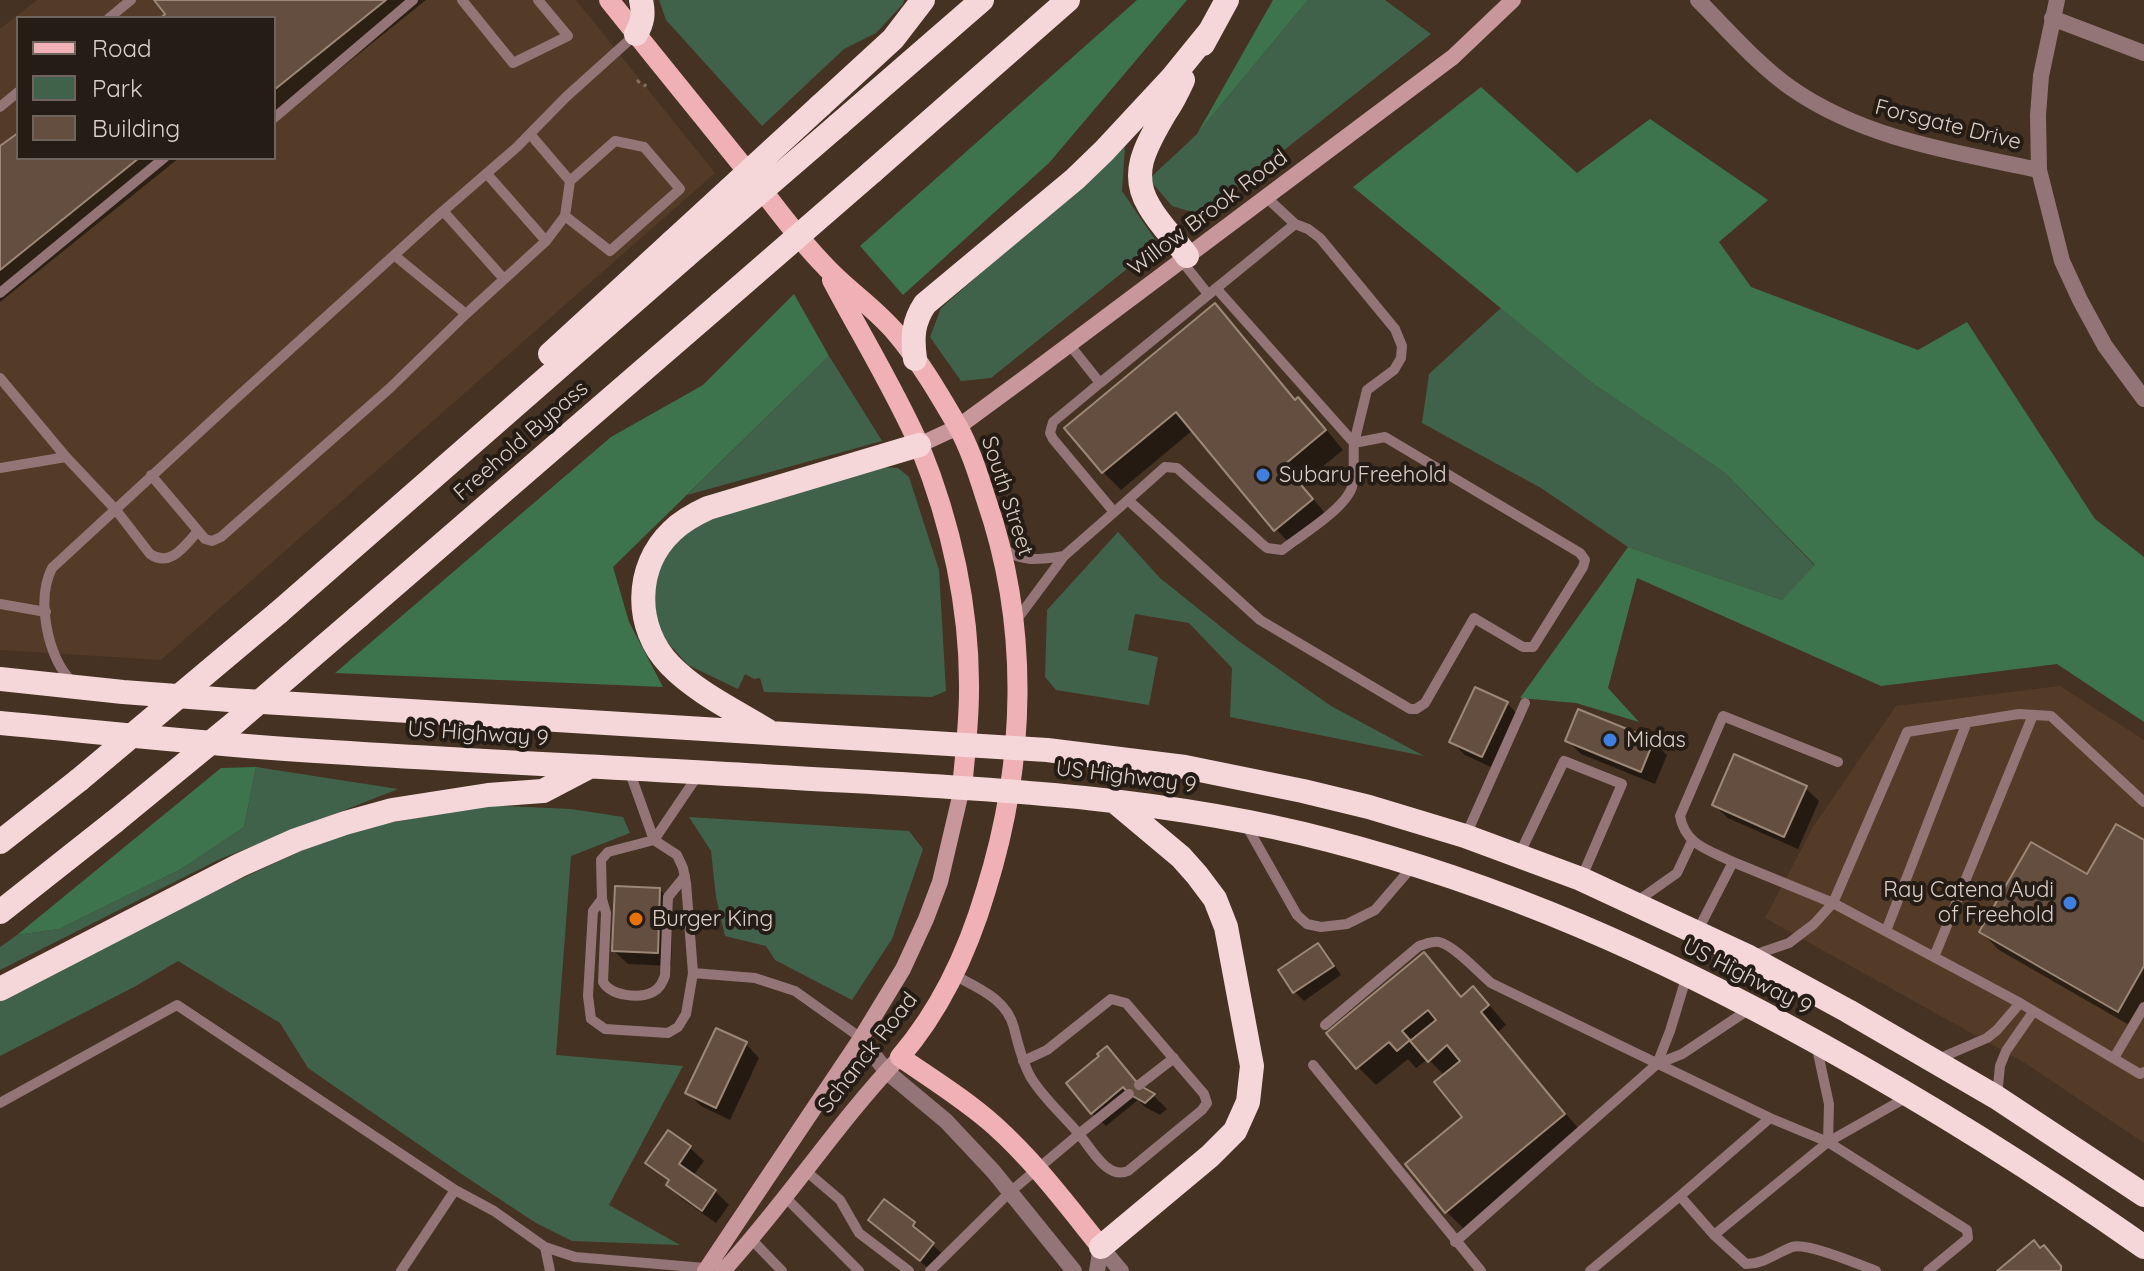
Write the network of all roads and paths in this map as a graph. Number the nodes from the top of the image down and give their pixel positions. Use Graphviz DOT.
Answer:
graph roads {
  1 [pos="131,0"];
  2 [pos="413,0"];
  3 [pos="462,0"];
  4 [pos="538,0"];
  5 [pos="609,0"];
  6 [pos="641,0"];
  7 [pos="923,0"];
  8 [pos="982,0"];
  9 [pos="1068,0"];
  10 [pos="1227,0"];
  11 [pos="1513,0"];
  12 [pos="1698,0"];
  13 [pos="2057,0"];
  14 [pos="111,16"];
  15 [pos="2052,18"];
  16 [pos="1210,31"];
  17 [pos="636,34"];
  18 [pos="2144,53"];
  19 [pos="637,80"];
  20 [pos="646,84"];
  21 [pos="16,94"];
  22 [pos="0,107"];
  23 [pos="276,116"];
  24 [pos="530,134"];
  25 [pos="162,160"];
  26 [pos="2039,170"];
  27 [pos="487,174"];
  28 [pos="570,181"];
  29 [pos="1266,197"];
  30 [pos="444,212"];
  31 [pos="565,216"];
  32 [pos="1295,224"];
  33 [pos="546,241"];
  34 [pos="679,250"];
  35 [pos="394,255"];
  36 [pos="1184,258"];
  37 [pos="824,266"];
  38 [pos="504,279"];
  39 [pos="1212,291"];
  40 [pos="0,293"];
  41 [pos="466,314"];
  42 [pos="1069,344"];
  43 [pos="915,359"];
  44 [pos="0,378"];
  45 [pos="1100,383"];
  46 [pos="2144,399"];
  47 [pos="958,427"];
  48 [pos="1354,443"];
  49 [pos="919,445"];
  50 [pos="66,457"];
  51 [pos="0,468"];
  52 [pos="151,475"];
  53 [pos="1128,500"];
  54 [pos="116,510"];
  55 [pos="1114,512"];
  56 [pos="198,531"];
  57 [pos="1000,545"];
  58 [pos="1064,556"];
  59 [pos="1,603"];
  60 [pos="46,612"];
  61 [pos="1014,623"];
  62 [pos="0,679"];
  63 [pos="77,687"];
  64 [pos="1525,703"];
  65 [pos="2033,715"];
  66 [pos="1967,722"];
  67 [pos="0,723"];
  68 [pos="770,732"];
  69 [pos="967,744"];
  70 [pos="1016,747"];
  71 [pos="1838,762"];
  72 [pos="588,767"];
  73 [pos="629,768"];
  74 [pos="700,772"];
  75 [pos="962,788"];
  76 [pos="1011,790"];
  77 [pos="1113,800"];
  78 [pos="2144,802"];
  79 [pos="1244,821"];
  80 [pos="1465,836"];
  81 [pos="654,840"];
  82 [pos="1692,841"];
  83 [pos="0,842"];
  84 [pos="1519,855"];
  85 [pos="1733,862"];
  86 [pos="1414,865"];
  87 [pos="685,876"];
  88 [pos="1581,879"];
  89 [pos="602,899"];
  90 [pos="1833,903"];
  91 [pos="1634,904"];
  92 [pos="0,912"];
  93 [pos="1886,931"];
  94 [pos="1696,933"];
  95 [pos="1749,957"];
  96 [pos="1934,957"];
  97 [pos="693,973"];
  98 [pos="1687,974"];
  99 [pos="954,975"];
  100 [pos="0,989"];
  101 [pos="2020,1003"];
  102 [pos="1752,1007"];
  103 [pos="2144,1007"];
  104 [pos="2033,1012"];
  105 [pos="1325,1025"];
  106 [pos="861,1038"];
  107 [pos="1816,1042"];
  108 [pos="1174,1058"];
  109 [pos="2114,1058"];
  110 [pos="1935,1060"];
  111 [pos="1023,1061"];
  112 [pos="893,1064"];
  113 [pos="1657,1064"];
  114 [pos="1313,1065"];
  115 [pos="2144,1072"];
  116 [pos="1139,1085"];
  117 [pos="1129,1094"];
  118 [pos="1910,1095"];
  119 [pos="1996,1097"];
  120 [pos="0,1103"];
  121 [pos="1770,1118"];
  122 [pos="1079,1134"];
  123 [pos="1828,1142"];
  124 [pos="1037,1168"];
  125 [pos="806,1171"];
  126 [pos="455,1190"];
  127 [pos="1010,1192"];
  128 [pos="2144,1195"];
  129 [pos="1680,1196"];
  130 [pos="786,1198"];
  131 [pos="1714,1235"];
  132 [pos="752,1240"];
  133 [pos="1455,1242"];
  134 [pos="545,1247"];
  135 [pos="1101,1247"];
  136 [pos="2144,1247"];
  137 [pos="705,1270"];
  138 [pos="401,1271"];
  139 [pos="550,1271"];
  140 [pos="723,1271"];
  141 [pos="782,1271"];
  142 [pos="859,1271"];
  143 [pos="909,1271"];
  144 [pos="930,1271"];
  145 [pos="1074,1271"];
  146 [pos="1097,1271"];
  147 [pos="1121,1271"];
  148 [pos="1481,1271"];
  149 [pos="1590,1271"];
  150 [pos="1876,1271"];
  151 [pos="1928,1271"];
  1 -- 14 [label="lane"];
  2 -- 23 [label="lane"];
  3 -- 4 [label="lane"];
  5 -- 17 [label="main road, South Street"];
  6 -- 17 [label="highway"];
  7 -- 34 [label="highway, bridge"];
  8 -- 34 [label="highway, Freehold Bypass, bridge"];
  9 -- 92 [label="highway, Freehold Bypass, bridge"];
  10 -- 16 [label="highway"];
  11 -- 29 [label="street, Willow Brook Road"];
  12 -- 26 [label="street, Forsgate Drive"];
  13 -- 15 [label="street"];
  15 -- 18 [label="street"];
  15 -- 26 [label="street"];
  16 -- 36 [label="highway"];
  16 -- 43 [label="highway"];
  17 -- 24 [label="lane"];
  17 -- 37 [label="main road, South Street"];
  19 -- 20 [label="path"];
  21 -- 22 [label="lane"];
  24 -- 27 [label="lane"];
  24 -- 28 [label="lane"];
  25 -- 40 [label="lane"];
  26 -- 46 [label="street"];
  27 -- 30 [label="lane"];
  27 -- 33 [label="lane"];
  28 -- 31 [label="lane"];
  28 -- 31 [label="lane"];
  29 -- 32 [label="lane"];
  29 -- 36 [label="street, Willow Brook Road"];
  30 -- 35 [label="lane"];
  30 -- 38 [label="lane"];
  31 -- 33 [label="lane"];
  32 -- 39 [label="lane"];
  32 -- 48 [label="lane"];
  33 -- 38 [label="lane"];
  34 -- 83 [label="highway, Freehold Bypass, bridge"];
  35 -- 41 [label="lane"];
  35 -- 52 [label="lane"];
  36 -- 39 [label="lane"];
  36 -- 42 [label="street, Willow Brook Road"];
  37 -- 43 [label="main road, South Street"];
  37 -- 49 [label="main road, South Street"];
  38 -- 41 [label="lane"];
  39 -- 45 [label="lane"];
  39 -- 48 [label="lane"];
  41 -- 56 [label="lane"];
  42 -- 45 [label="lane"];
  42 -- 47 [label="street, Willow Brook Road"];
  43 -- 47 [label="main road, South Street"];
  44 -- 50 [label="lane"];
  45 -- 55 [label="lane"];
  47 -- 49 [label="street, Willow Brook Road"];
  47 -- 57 [label="main road, South Street"];
  48 -- 53 [label="lane"];
  48 -- 53 [label="lane"];
  49 -- 68 [label="highway"];
  49 -- 69 [label="main road, South Street"];
  50 -- 51 [label="lane"];
  50 -- 54 [label="lane"];
  52 -- 54 [label="lane"];
  52 -- 56 [label="lane"];
  53 -- 55 [label="lane"];
  54 -- 56 [label="lane"];
  54 -- 60 [label="lane"];
  55 -- 58 [label="lane"];
  57 -- 58 [label="lane"];
  57 -- 61 [label="main road, South Street"];
  58 -- 61 [label="lane"];
  59 -- 60 [label="lane"];
  60 -- 63 [label="lane"];
  61 -- 70 [label="main road, South Street"];
  62 -- 63 [label="highway, US Highway 9"];
  63 -- 68 [label="highway, US Highway 9"];
  64 -- 80 [label="lane"];
  65 -- 66 [label="lane"];
  65 -- 78 [label="lane"];
  65 -- 96 [label="lane"];
  66 -- 90 [label="lane"];
  66 -- 93 [label="lane"];
  67 -- 72 [label="highway, US Highway 9"];
  68 -- 69 [label="highway, US Highway 9"];
  69 -- 70 [label="highway, US Highway 9"];
  69 -- 75 [label="main road, South Street"];
  70 -- 76 [label="main road, South Street"];
  70 -- 80 [label="highway, US Highway 9"];
  71 -- 82 [label="lane"];
  72 -- 73 [label="highway, US Highway 9"];
  72 -- 100 [label="highway"];
  73 -- 74 [label="highway, US Highway 9"];
  73 -- 81 [label="lane"];
  74 -- 75 [label="highway, US Highway 9"];
  74 -- 81 [label="lane"];
  75 -- 76 [label="highway, US Highway 9"];
  75 -- 106 [label="street, Schanck Road"];
  76 -- 77 [label="highway, US Highway 9"];
  76 -- 99 [label="main road, Schanck Road"];
  77 -- 79 [label="highway, US Highway 9"];
  77 -- 135 [label="highway"];
  79 -- 86 [label="highway, US Highway 9"];
  79 -- 86 [label="lane"];
  80 -- 84 [label="highway, US Highway 9"];
  81 -- 87 [label="lane"];
  81 -- 89 [label="lane"];
  82 -- 85 [label="lane"];
  82 -- 91 [label="lane"];
  84 -- 88 [label="highway, US Highway 9"];
  84 -- 88 [label="lane"];
  85 -- 90 [label="lane"];
  85 -- 94 [label="lane"];
  86 -- 98 [label="highway, US Highway 9"];
  87 -- 89 [label="lane"];
  87 -- 97 [label="lane"];
  88 -- 91 [label="highway, US Highway 9"];
  89 -- 97 [label="lane"];
  90 -- 93 [label="lane"];
  90 -- 95 [label="lane"];
  91 -- 94 [label="highway, US Highway 9"];
  93 -- 96 [label="lane"];
  94 -- 95 [label="highway, US Highway 9"];
  95 -- 110 [label="highway, US Highway 9"];
  96 -- 101 [label="lane"];
  97 -- 106 [label="lane"];
  98 -- 102 [label="highway, US Highway 9"];
  98 -- 113 [label="lane"];
  99 -- 111 [label="lane"];
  99 -- 112 [label="main road, Schanck Road"];
  101 -- 104 [label="lane"];
  101 -- 110 [label="lane"];
  102 -- 107 [label="highway, US Highway 9"];
  102 -- 113 [label="lane"];
  103 -- 109 [label="lane"];
  104 -- 109 [label="lane"];
  104 -- 119 [label="lane"];
  105 -- 113 [label="lane"];
  106 -- 112 [label="street"];
  106 -- 137 [label="street, Schanck Road"];
  107 -- 118 [label="highway, US Highway 9"];
  107 -- 123 [label="lane"];
  108 -- 111 [label="lane"];
  108 -- 116 [label="lane"];
  108 -- 122 [label="lane"];
  109 -- 115 [label="lane"];
  110 -- 119 [label="highway, US Highway 9"];
  111 -- 122 [label="lane"];
  112 -- 124 [label="main road"];
  112 -- 125 [label="street, Schanck Road"];
  112 -- 127 [label="street"];
  113 -- 121 [label="lane"];
  113 -- 133 [label="lane"];
  114 -- 133 [label="lane"];
  117 -- 122 [label="lane"];
  118 -- 123 [label="lane"];
  118 -- 136 [label="highway, US Highway 9"];
  119 -- 128 [label="highway, US Highway 9"];
  120 -- 126 [label="lane"];
  121 -- 123 [label="lane"];
  121 -- 129 [label="lane"];
  122 -- 124 [label="lane"];
  123 -- 131 [label="lane"];
  123 -- 151 [label="lane"];
  124 -- 127 [label="lane"];
  124 -- 135 [label="main road"];
  125 -- 130 [label="street, Schanck Road"];
  125 -- 143 [label="lane"];
  126 -- 134 [label="lane"];
  126 -- 138 [label="lane"];
  127 -- 144 [label="lane"];
  127 -- 145 [label="street"];
  129 -- 131 [label="lane"];
  129 -- 149 [label="lane"];
  130 -- 132 [label="street, Schanck Road"];
  130 -- 142 [label="lane"];
  131 -- 150 [label="lane"];
  132 -- 140 [label="street, Schanck Road"];
  132 -- 141 [label="lane"];
  133 -- 148 [label="lane"];
  134 -- 137 [label="lane"];
  134 -- 139 [label="lane"];
  135 -- 146 [label="street"];
  135 -- 147 [label="street"];
}
